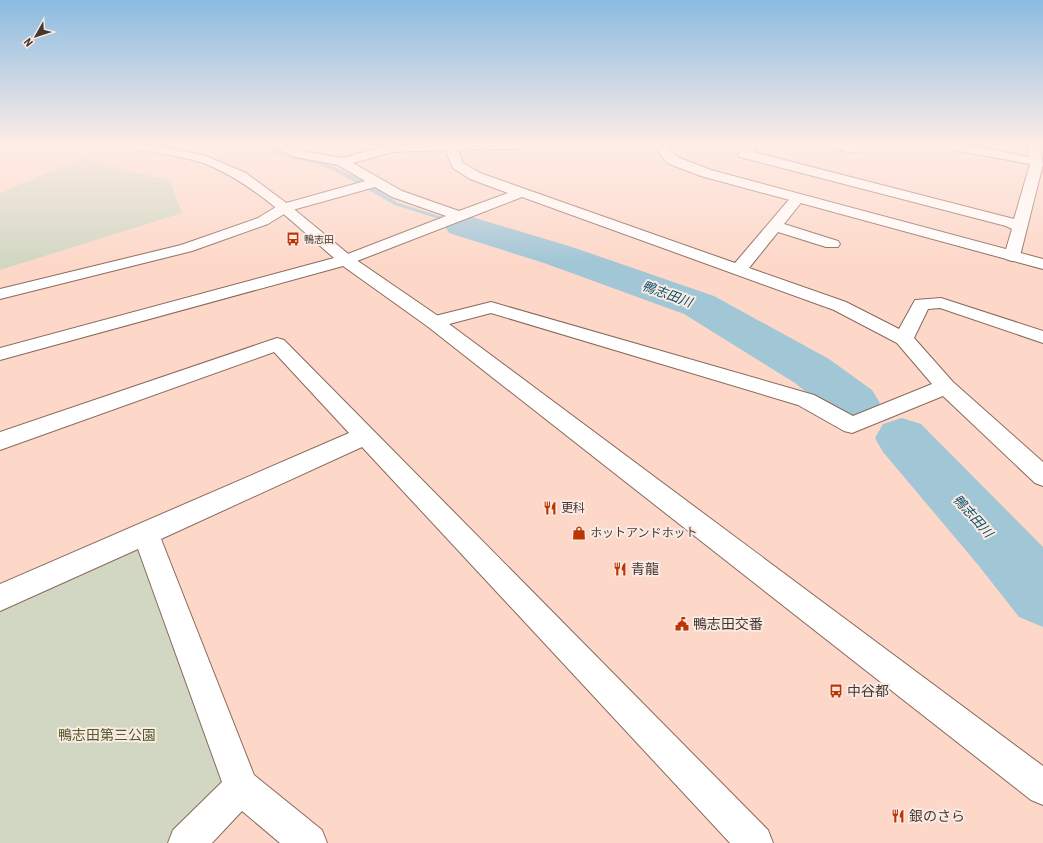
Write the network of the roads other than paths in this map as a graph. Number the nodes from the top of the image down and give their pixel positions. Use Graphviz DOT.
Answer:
graph roads {
  1 [pos="252,184"];
  2 [pos="371,184"];
  3 [pos="379,184"];
  4 [pos="497,184"];
  5 [pos="747,184"];
  6 [pos="861,184"];
  7 [pos="1031,184"];
  8 [pos="520,193"];
  9 [pos="797,199"];
  10 [pos="284,208"];
  11 [pos="459,216"];
  12 [pos="774,226"];
  13 [pos="1019,227"];
  14 [pos="832,244"];
  15 [pos="1012,256"];
  16 [pos="346,260"];
  17 [pos="1043,264"];
  18 [pos="738,270"];
  19 [pos="0,294"];
  20 [pos="434,322"];
  21 [pos="1043,337"];
  22 [pos="904,339"];
  23 [pos="0,354"];
  24 [pos="946,387"];
  25 [pos="365,436"];
  26 [pos="0,441"];
  27 [pos="1035,458"];
  28 [pos="1043,476"];
  29 [pos="146,534"];
  30 [pos="0,598"];
  31 [pos="241,787"];
  32 [pos="1043,788"];
  33 [pos="186,843"];
  34 [pos="308,843"];
  35 [pos="755,843"];
  1 -- 10 [label="street"];
  2 -- 10 [label="street"];
  3 -- 11 [label="street"];
  4 -- 8 [label="street"];
  5 -- 9 [label="street"];
  6 -- 13 [label="street"];
  7 -- 13 [label="street"];
  8 -- 11 [label="street"];
  8 -- 18 [label="street"];
  9 -- 12 [label="street"];
  9 -- 15 [label="street"];
  10 -- 16 [label="street"];
  10 -- 19 [label="street"];
  11 -- 16 [label="street"];
  12 -- 14 [label="street"];
  12 -- 18 [label="street"];
  13 -- 15 [label="street"];
  15 -- 17 [label="street"];
  16 -- 20 [label="street"];
  16 -- 23 [label="street"];
  18 -- 22 [label="street"];
  20 -- 24 [label="street"];
  20 -- 32 [label="street"];
  21 -- 22 [label="street"];
  22 -- 24 [label="street"];
  24 -- 27 [label="street"];
  25 -- 26 [label="street"];
  25 -- 29 [label="street"];
  25 -- 35 [label="street"];
  27 -- 28 [label="street"];
  29 -- 30 [label="street"];
  29 -- 31 [label="street"];
  31 -- 33 [label="street"];
  31 -- 34 [label="street"];
}
